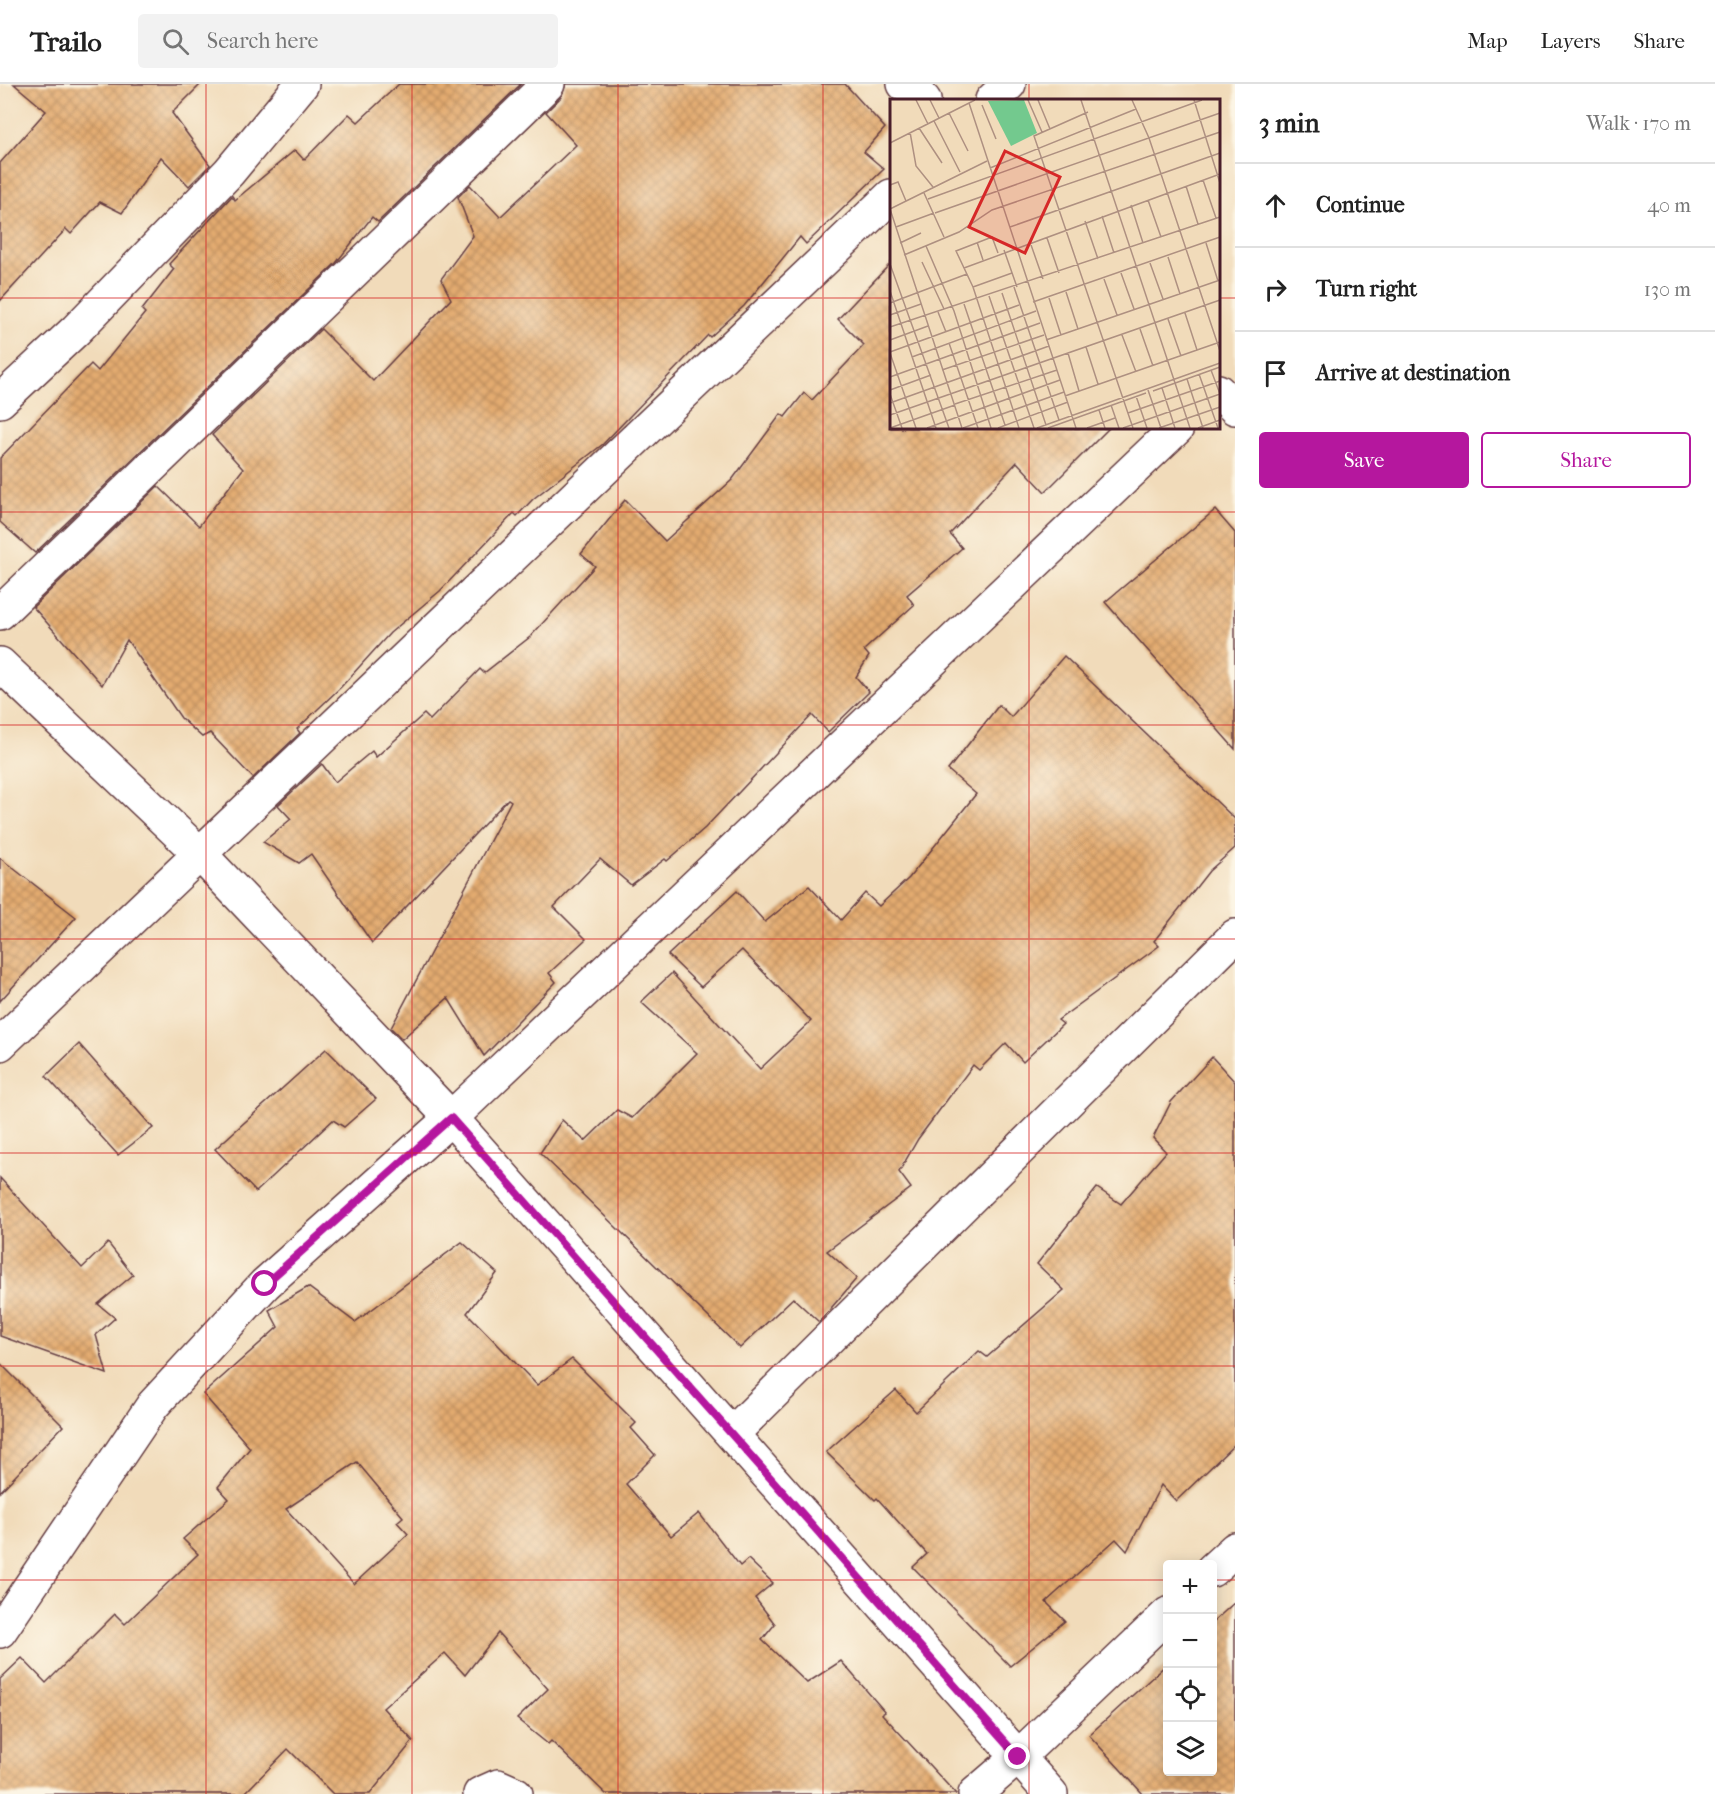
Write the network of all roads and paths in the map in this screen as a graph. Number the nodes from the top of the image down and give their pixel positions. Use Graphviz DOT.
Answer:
graph roads {
  1 [pos="302,84"];
  2 [pos="548,84"];
  3 [pos="904,84"];
  4 [pos="1009,84"];
  5 [pos="923,99"];
  6 [pos="993,99"];
  7 [pos="890,197"];
  8 [pos="1235,373"];
  9 [pos="1220,387"];
  10 [pos="1220,391"];
  11 [pos="0,400"];
  12 [pos="1235,408"];
  13 [pos="1176,429"];
  14 [pos="0,613"];
  15 [pos="0,664"];
  16 [pos="200,854"];
  17 [pos="1235,936"];
  18 [pos="0,1044"];
  19 [pos="451,1118"];
  20 [pos="733,1434"];
  21 [pos="1235,1549"];
  22 [pos="1217,1565"];
  23 [pos="1163,1618"];
  24 [pos="0,1631"];
  25 [pos="1018,1757"];
  26 [pos="480,1794"];
  27 [pos="516,1794"];
  28 [pos="975,1794"];
  29 [pos="1051,1794"];
  1 -- 11 [label="street"];
  2 -- 14 [label="street"];
  3 -- 5 [label="street"];
  4 -- 6 [label="street"];
  7 -- 16 [label="street"];
  8 -- 9 [label="street"];
  10 -- 12 [label="street"];
  13 -- 19 [label="street"];
  15 -- 16 [label="street"];
  16 -- 18 [label="street"];
  16 -- 19 [label="street"];
  17 -- 20 [label="street"];
  19 -- 20 [label="street"];
  19 -- 24 [label="street"];
  20 -- 25 [label="street"];
  21 -- 22 [label="street"];
  23 -- 25 [label="street"];
  25 -- 28 [label="street"];
  25 -- 29 [label="street"];
  26 -- 27 [label="street"];
}
